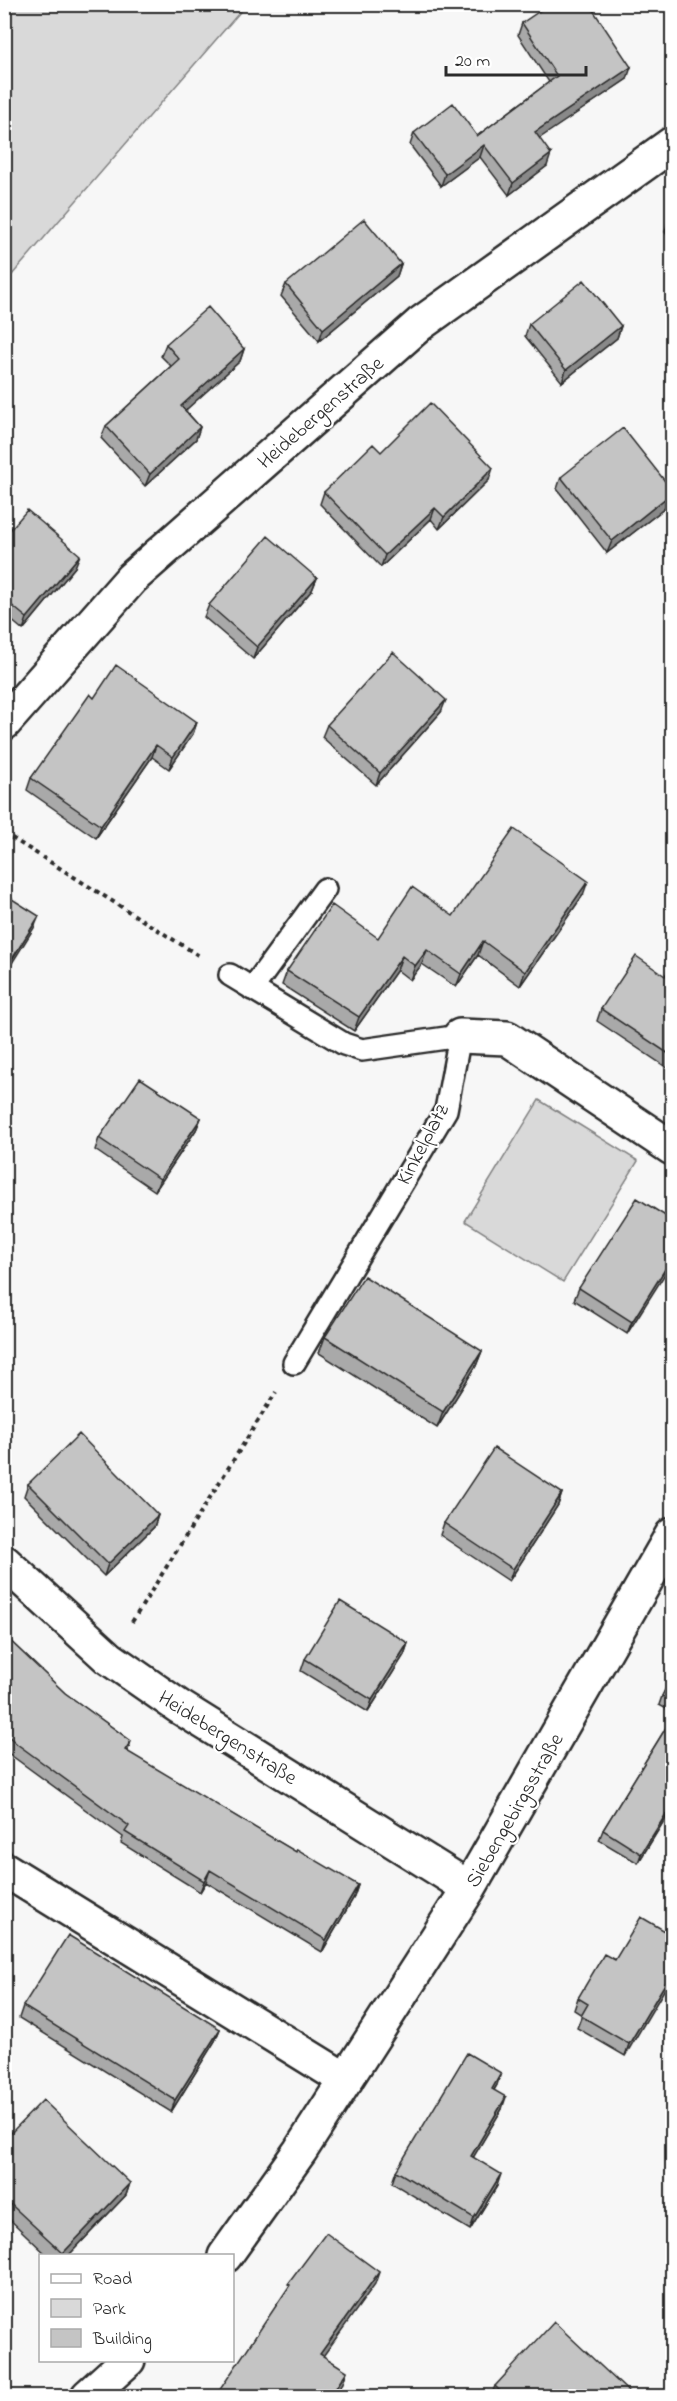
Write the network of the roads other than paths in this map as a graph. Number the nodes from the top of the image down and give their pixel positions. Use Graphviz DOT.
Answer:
graph roads {
  1 [pos="672,144"];
  2 [pos="4,723"];
  3 [pos="326,889"];
  4 [pos="230,975"];
  5 [pos="252,989"];
  6 [pos="459,1036"];
  7 [pos="672,1148"];
  8 [pos="294,1363"];
  9 [pos="669,1548"];
  10 [pos="4,1562"];
  11 [pos="4,1869"];
  12 [pos="469,1888"];
  13 [pos="346,2080"];
  14 [pos="226,2254"];
  15 [pos="127,2362"];
  16 [pos="88,2397"];
  1 -- 2 [label="street, Heidebergenstraße"];
  3 -- 5 [label="lane"];
  4 -- 5 [label="lane"];
  5 -- 6 [label="lane"];
  6 -- 7 [label="street"];
  6 -- 8 [label="lane, Kinkelplatz"];
  9 -- 12 [label="street, Siebengebirgsstraße"];
  10 -- 12 [label="street, Heidebergenstraße"];
  11 -- 13 [label="street"];
  12 -- 13 [label="street, Siebengebirgsstraße"];
  13 -- 14 [label="street, Siebengebirgsstraße"];
  15 -- 16 [label="street"];
}
